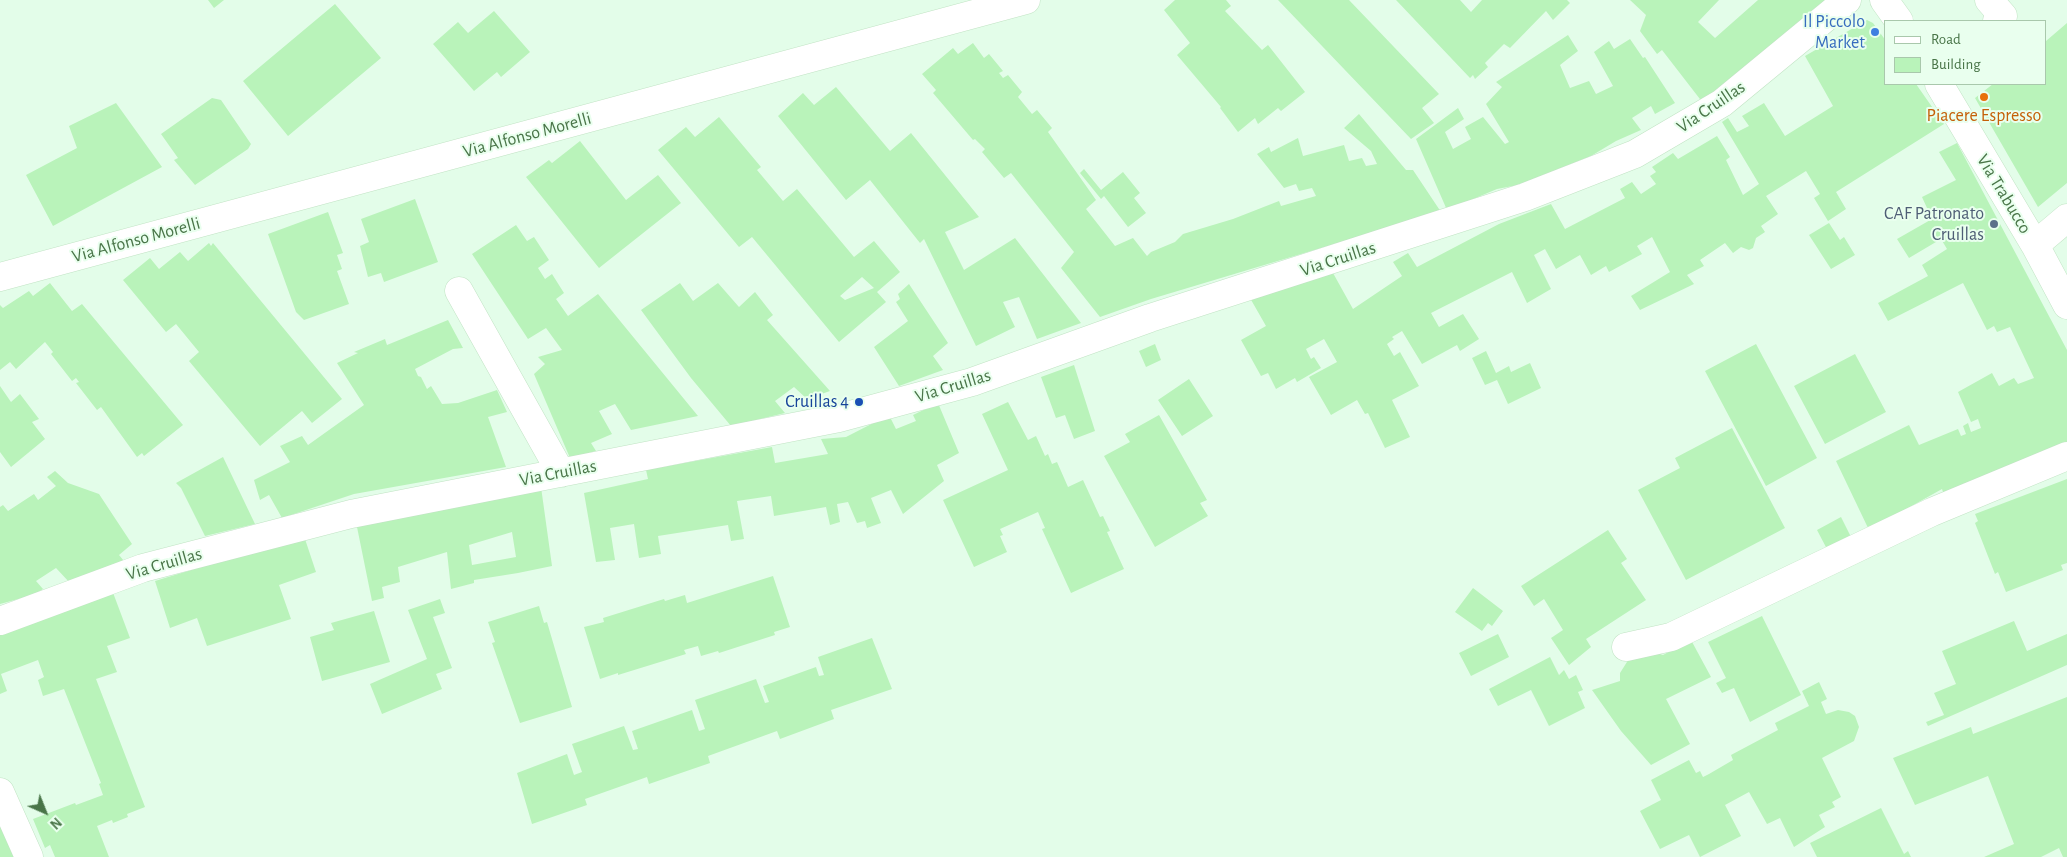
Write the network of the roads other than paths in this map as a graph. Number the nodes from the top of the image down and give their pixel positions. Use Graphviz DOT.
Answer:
graph roads {
  1 [pos="1026,0"];
  2 [pos="1847,0"];
  3 [pos="1884,0"];
  4 [pos="1989,0"];
  5 [pos="1898,20"];
  6 [pos="1998,20"];
  7 [pos="1940,85"];
  8 [pos="2067,218"];
  9 [pos="2035,245"];
  10 [pos="0,257"];
  11 [pos="28,270"];
  12 [pos="0,277"];
  13 [pos="460,291"];
  14 [pos="2067,305"];
  15 [pos="2067,456"];
  16 [pos="562,473"];
  17 [pos="0,621"];
  18 [pos="1626,647"];
  19 [pos="0,792"];
  20 [pos="29,857"];
  1 -- 11 [label="street, Via Alfonso Morelli"];
  2 -- 16 [label="street, Via Cruillas"];
  3 -- 5 [label="street"];
  4 -- 6 [label="street"];
  7 -- 9 [label="street, Via Trabucco"];
  8 -- 9 [label="street"];
  9 -- 14 [label="street, Via Trabucco"];
  10 -- 11 [label="street"];
  11 -- 12 [label="street, Via Alfonso Morelli"];
  13 -- 16 [label="street"];
  15 -- 18 [label="street"];
  16 -- 17 [label="street, Via Cruillas"];
  19 -- 20 [label="street"];
}
